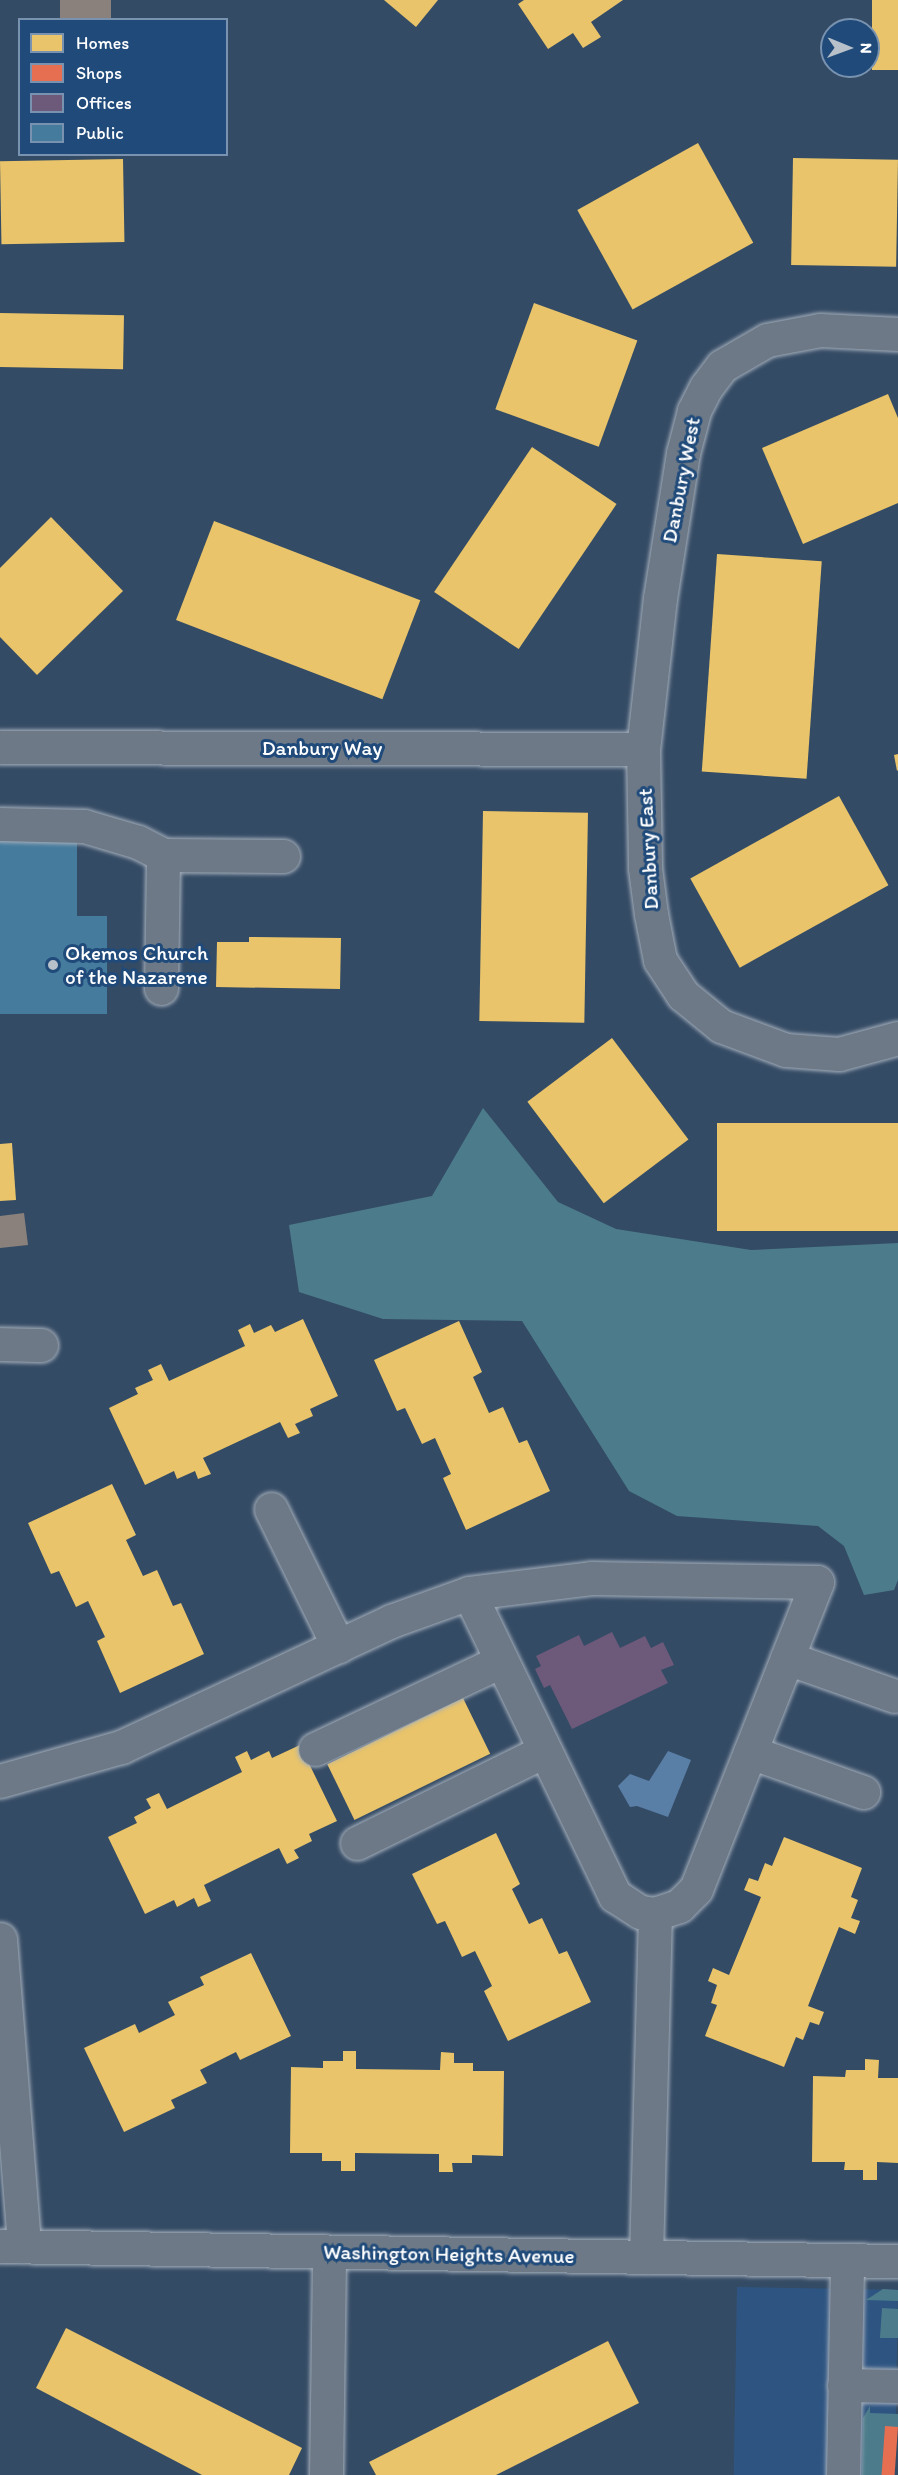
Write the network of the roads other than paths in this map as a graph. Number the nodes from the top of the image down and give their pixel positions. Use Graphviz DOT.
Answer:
graph roads {
  1 [pos="898,334"];
  2 [pos="0,747"];
  3 [pos="643,749"];
  4 [pos="0,825"];
  5 [pos="163,855"];
  6 [pos="283,856"];
  7 [pos="161,988"];
  8 [pos="898,1038"];
  9 [pos="0,1344"];
  10 [pos="40,1345"];
  11 [pos="271,1509"];
  12 [pos="469,1593"];
  13 [pos="338,1646"];
  14 [pos="787,1658"];
  15 [pos="501,1661"];
  16 [pos="895,1696"];
  17 [pos="315,1749"];
  18 [pos="544,1751"];
  19 [pos="750,1752"];
  20 [pos="0,1780"];
  21 [pos="863,1792"];
  22 [pos="357,1843"];
  23 [pos="655,1914"];
  24 [pos="0,1939"];
  25 [pos="12,2246"];
  26 [pos="329,2252"];
  27 [pos="646,2257"];
  28 [pos="847,2260"];
  29 [pos="898,2261"];
  30 [pos="844,2385"];
  31 [pos="898,2386"];
  32 [pos="326,2475"];
  33 [pos="843,2475"];
  1 -- 3 [label="street, Danbury West"];
  2 -- 3 [label="street, Danbury Way"];
  3 -- 8 [label="street, Danbury East"];
  4 -- 5 [label="street"];
  5 -- 6 [label="street"];
  5 -- 7 [label="street"];
  9 -- 10 [label="street"];
  11 -- 13 [label="street"];
  12 -- 13 [label="street"];
  12 -- 14 [label="street"];
  12 -- 15 [label="street"];
  13 -- 20 [label="street"];
  14 -- 16 [label="street"];
  14 -- 19 [label="street"];
  15 -- 17 [label="street"];
  15 -- 18 [label="street"];
  18 -- 22 [label="street"];
  18 -- 23 [label="street"];
  19 -- 21 [label="street"];
  19 -- 23 [label="street"];
  23 -- 27 [label="street"];
  24 -- 25 [label="street"];
  25 -- 26 [label="street, Washington Heights Avenue"];
  26 -- 27 [label="street, Washington Heights Avenue"];
  26 -- 32 [label="street"];
  27 -- 28 [label="street, Washington Heights Avenue"];
  28 -- 29 [label="street, Washington Heights Avenue"];
  28 -- 30 [label="street"];
  30 -- 31 [label="street"];
  30 -- 33 [label="street"];
}
